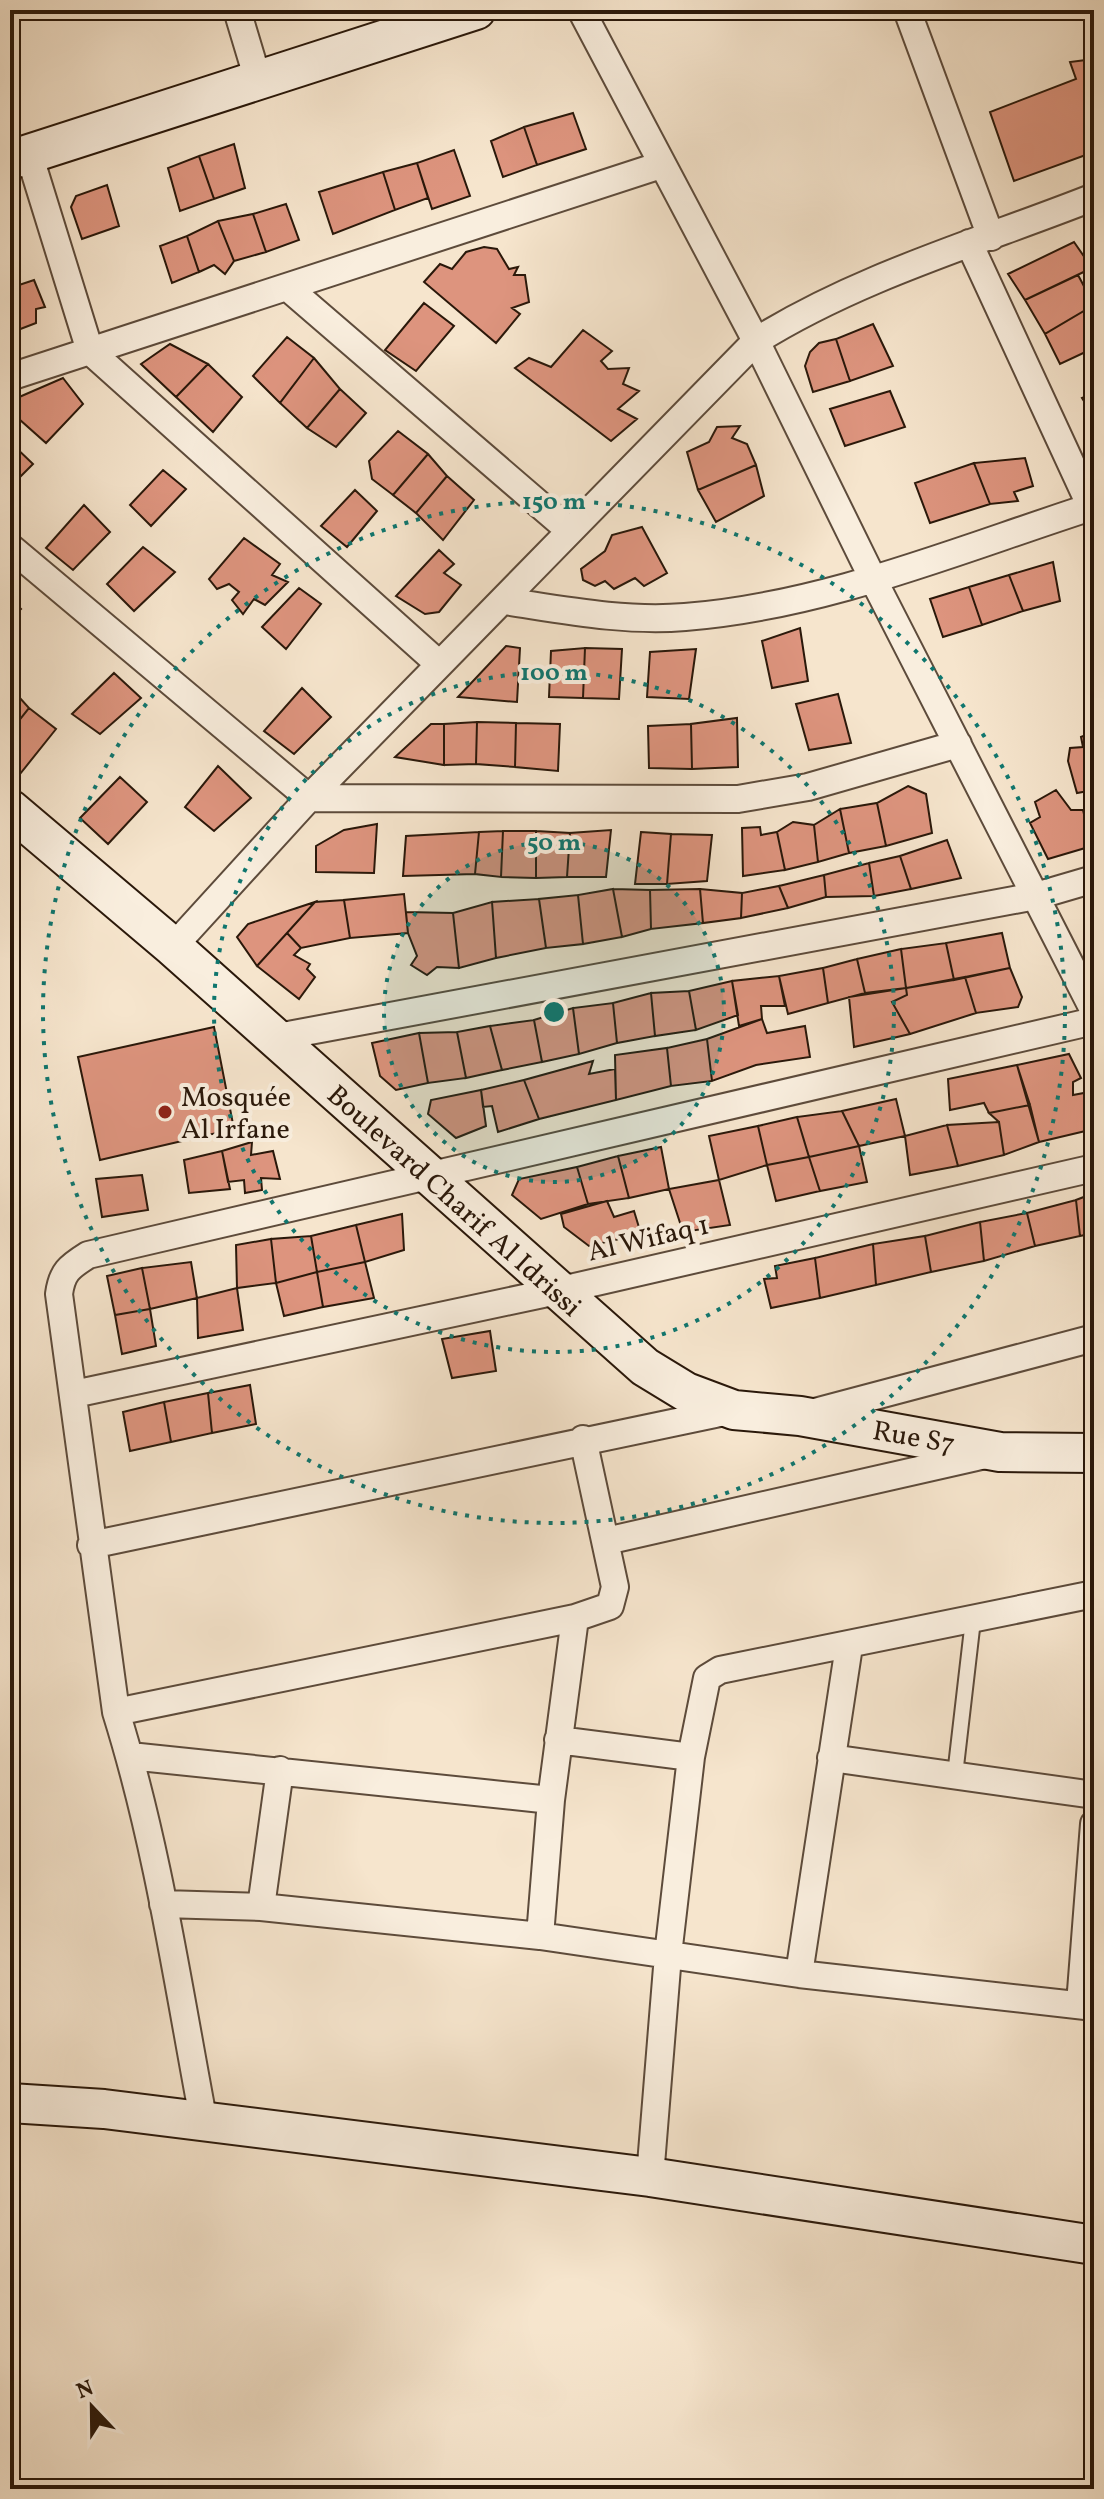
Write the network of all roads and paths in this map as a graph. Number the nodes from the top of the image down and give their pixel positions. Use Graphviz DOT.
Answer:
graph roads {
  1 [pos="237,10"];
  2 [pos="476,10"];
  3 [pos="581,10"];
  4 [pos="907,10"];
  5 [pos="258,80"];
  6 [pos="19,157"];
  7 [pos="661,165"];
  8 [pos="1094,197"];
  9 [pos="980,240"];
  10 [pos="287,287"];
  11 [pos="756,341"];
  12 [pos="90,351"];
  13 [pos="10,377"];
  14 [pos="1092,507"];
  15 [pos="569,530"];
  16 [pos="10,547"];
  17 [pos="873,579"];
  18 [pos="504,601"];
  19 [pos="439,664"];
  20 [pos="958,744"];
  21 [pos="309,798"];
  22 [pos="10,809"];
  23 [pos="1094,879"];
  24 [pos="1036,896"];
  25 [pos="173,947"];
  26 [pos="1094,1011"];
  27 [pos="1094,1021"];
  28 [pos="272,1038"];
  29 [pos="1094,1168"];
  30 [pos="430,1176"];
  31 [pos="557,1291"];
  32 [pos="1094,1338"];
  33 [pos="74,1394"];
  34 [pos="734,1410"];
  35 [pos="800,1416"];
  36 [pos="583,1439"];
  37 [pos="1000,1452"];
  38 [pos="1094,1453"];
  39 [pos="606,1541"];
  40 [pos="91,1545"];
  41 [pos="1094,1594"];
  42 [pos="575,1618"];
  43 [pos="973,1620"];
  44 [pos="849,1646"];
  45 [pos="116,1712"];
  46 [pos="558,1740"];
  47 [pos="130,1756"];
  48 [pos="691,1757"];
  49 [pos="831,1758"];
  50 [pos="280,1770"];
  51 [pos="955,1775"];
  52 [pos="1094,1795"];
  53 [pos="551,1800"];
  54 [pos="1094,1824"];
  55 [pos="163,1904"];
  56 [pos="261,1907"];
  57 [pos="540,1936"];
  58 [pos="668,1955"];
  59 [pos="799,1974"];
  60 [pos="1087,2006"];
  61 [pos="10,2103"];
  62 [pos="204,2123"];
  63 [pos="650,2177"];
  64 [pos="1094,2245"];
  1 -- 5 [label="street"];
  2 -- 5 [label="street"];
  3 -- 7 [label="street"];
  4 -- 9 [label="street"];
  5 -- 6 [label="street"];
  6 -- 12 [label="street"];
  7 -- 10 [label="street"];
  7 -- 11 [label="street"];
  8 -- 9 [label="street"];
  9 -- 11 [label="street"];
  9 -- 14 [label="street"];
  10 -- 12 [label="street"];
  10 -- 15 [label="street"];
  11 -- 15 [label="street"];
  11 -- 17 [label="street"];
  12 -- 13 [label="street"];
  12 -- 19 [label="street"];
  14 -- 17 [label="street"];
  15 -- 18 [label="street"];
  16 -- 21 [label="street"];
  17 -- 18 [label="street"];
  17 -- 20 [label="street"];
  18 -- 19 [label="street"];
  19 -- 21 [label="street"];
  20 -- 21 [label="street"];
  20 -- 24 [label="street"];
  21 -- 25 [label="street"];
  22 -- 25 [label="street, Boulevard Charif Al Idrissi"];
  23 -- 24 [label="street"];
  24 -- 26 [label="street"];
  24 -- 28 [label="street"];
  25 -- 28 [label="street, Boulevard Charif Al Idrissi"];
  27 -- 30 [label="street"];
  28 -- 30 [label="street, Boulevard Charif Al Idrissi"];
  29 -- 31 [label="street, Al Wifaq 1"];
  30 -- 31 [label="street, Boulevard Charif Al Idrissi"];
  30 -- 33 [label="street"];
  31 -- 33 [label="street, Al Wifaq 1"];
  31 -- 34 [label="street, Boulevard Charif Al Idrissi"];
  32 -- 35 [label="street"];
  33 -- 40 [label="street"];
  34 -- 35 [label="street, Rue S7"];
  34 -- 36 [label="street"];
  35 -- 37 [label="street, Rue S7"];
  36 -- 39 [label="street"];
  36 -- 40 [label="street"];
  37 -- 38 [label="street, Rue S7"];
  37 -- 39 [label="street"];
  39 -- 42 [label="street"];
  40 -- 45 [label="street"];
  41 -- 43 [label="street"];
  42 -- 45 [label="street"];
  42 -- 46 [label="street"];
  43 -- 44 [label="street"];
  43 -- 51 [label="lane"];
  44 -- 48 [label="street"];
  44 -- 49 [label="street"];
  45 -- 47 [label="street"];
  46 -- 48 [label="street"];
  46 -- 53 [label="street"];
  47 -- 50 [label="street"];
  47 -- 55 [label="street"];
  48 -- 58 [label="street"];
  49 -- 51 [label="street"];
  49 -- 59 [label="street"];
  50 -- 53 [label="street"];
  50 -- 56 [label="street"];
  51 -- 52 [label="street"];
  53 -- 57 [label="street"];
  54 -- 60 [label="street"];
  55 -- 56 [label="street"];
  55 -- 62 [label="street"];
  56 -- 57 [label="street"];
  57 -- 58 [label="street"];
  58 -- 59 [label="street"];
  58 -- 63 [label="street"];
  59 -- 60 [label="street"];
  61 -- 62 [label="street"];
  62 -- 63 [label="street"];
  63 -- 64 [label="street"];
}
